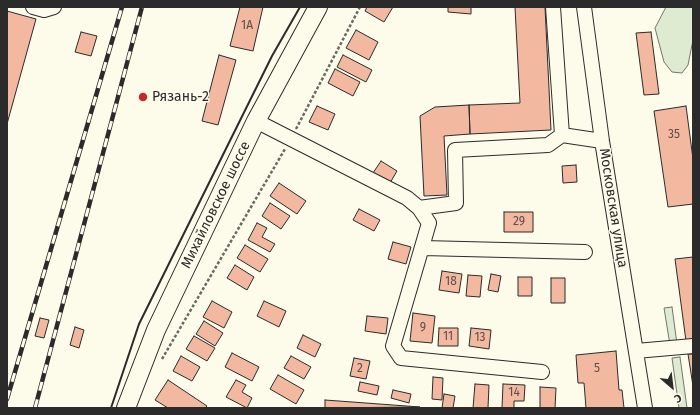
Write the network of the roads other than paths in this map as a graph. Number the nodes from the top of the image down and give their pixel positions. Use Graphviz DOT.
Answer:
graph roads {
  1 [pos="33,7"];
  2 [pos="54,7"];
  3 [pos="318,7"];
  4 [pos="553,7"];
  5 [pos="584,7"];
  6 [pos="256,121"];
  7 [pos="562,135"];
  8 [pos="602,141"];
  9 [pos="419,208"];
  10 [pos="423,248"];
  11 [pos="585,252"];
  12 [pos="693,346"];
  13 [pos="636,351"];
  14 [pos="542,372"];
  15 [pos="126,408"];
  16 [pos="645,408"];
  1 -- 2 [label="street"];
  3 -- 6 [label="main road, Михайловское шоссе"];
  4 -- 7 [label="street"];
  5 -- 8 [label="street, Московская улица"];
  6 -- 9 [label="street"];
  6 -- 15 [label="main road, Михайловское шоссе"];
  7 -- 8 [label="street"];
  7 -- 9 [label="street"];
  8 -- 13 [label="street, Московская улица"];
  9 -- 10 [label="street"];
  10 -- 11 [label="street"];
  10 -- 14 [label="street"];
  12 -- 13 [label="street"];
  13 -- 16 [label="street, Московская улица"];
}
